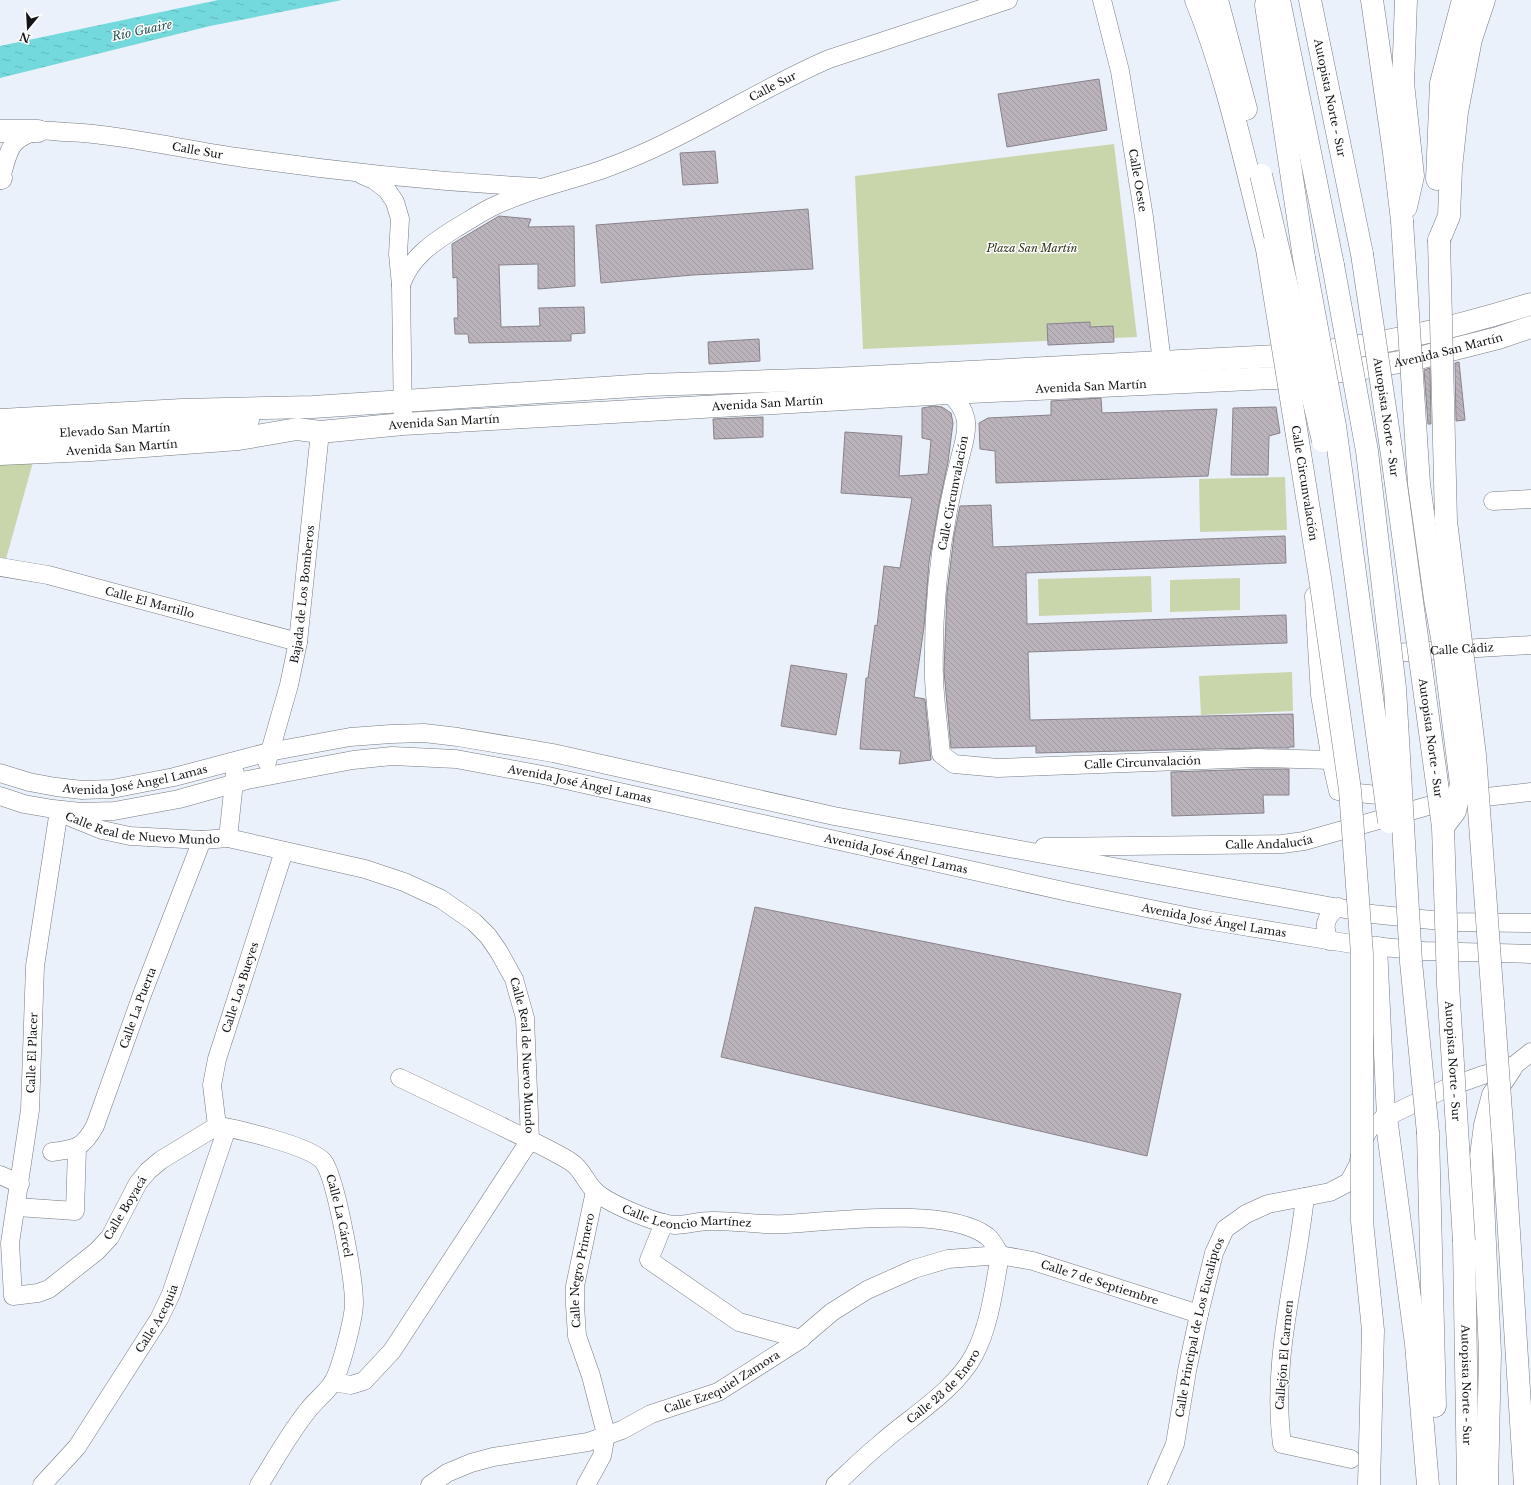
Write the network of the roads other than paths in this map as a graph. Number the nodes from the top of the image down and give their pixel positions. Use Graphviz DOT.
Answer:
graph roads {
  1 [pos="1008,0"];
  2 [pos="1102,0"];
  3 [pos="1196,0"];
  4 [pos="1217,0"];
  5 [pos="1265,0"];
  6 [pos="1279,0"];
  7 [pos="1310,0"];
  8 [pos="1372,0"];
  9 [pos="1406,0"];
  10 [pos="1463,0"];
  11 [pos="1484,0"];
  12 [pos="0,131"];
  13 [pos="38,131"];
  14 [pos="356,172"];
  15 [pos="1261,175"];
  16 [pos="0,178"];
  17 [pos="545,187"];
  18 [pos="1402,221"];
  19 [pos="1439,240"];
  20 [pos="1267,249"];
  21 [pos="401,285"];
  22 [pos="1531,304"];
  23 [pos="1531,327"];
  24 [pos="1162,362"];
  25 [pos="1296,377"];
  26 [pos="949,393"];
  27 [pos="402,402"];
  28 [pos="313,406"];
  29 [pos="0,420"];
  30 [pos="230,424"];
  31 [pos="403,424"];
  32 [pos="297,429"];
  33 [pos="320,432"];
  34 [pos="0,436"];
  35 [pos="0,454"];
  36 [pos="1531,499"];
  37 [pos="1493,501"];
  38 [pos="0,567"];
  39 [pos="1361,613"];
  40 [pos="298,642"];
  41 [pos="1531,645"];
  42 [pos="1392,653"];
  43 [pos="269,752"];
  44 [pos="1331,760"];
  45 [pos="238,761"];
  46 [pos="0,773"];
  47 [pos="265,776"];
  48 [pos="233,783"];
  49 [pos="1531,792"];
  50 [pos="0,796"];
  51 [pos="1442,802"];
  52 [pos="59,810"];
  53 [pos="1442,827"];
  54 [pos="228,838"];
  55 [pos="202,840"];
  56 [pos="1002,847"];
  57 [pos="284,851"];
  58 [pos="1338,907"];
  59 [pos="1531,923"];
  60 [pos="1330,941"];
  61 [pos="1378,946"];
  62 [pos="1531,954"];
  63 [pos="1411,962"];
  64 [pos="1531,1052"];
  65 [pos="1511,1068"];
  66 [pos="400,1078"];
  67 [pos="1386,1117"];
  68 [pos="222,1127"];
  69 [pos="530,1140"];
  70 [pos="77,1148"];
  71 [pos="52,1152"];
  72 [pos="0,1175"];
  73 [pos="20,1184"];
  74 [pos="594,1191"];
  75 [pos="1305,1197"];
  76 [pos="17,1207"];
  77 [pos="664,1223"];
  78 [pos="1000,1255"];
  79 [pos="13,1296"];
  80 [pos="1198,1314"];
  81 [pos="801,1338"];
  82 [pos="333,1382"];
  83 [pos="606,1434"];
  84 [pos="1352,1459"];
  85 [pos="42,1485"];
  86 [pos="259,1485"];
  87 [pos="430,1485"];
  88 [pos="586,1485"];
  89 [pos="835,1485"];
  90 [pos="1157,1485"];
  91 [pos="1370,1485"];
  92 [pos="1428,1485"];
  93 [pos="1436,1485"];
  94 [pos="1468,1485"];
  95 [pos="1487,1485"];
  96 [pos="1525,1485"];
  1 -- 17 [label="street, Calle Sur"];
  2 -- 24 [label="street, Calle Oeste"];
  3 -- 20 [label="main road"];
  4 -- 15 [label="main road"];
  5 -- 39 [label="main road, bridge"];
  6 -- 63 [label="main road, bridge"];
  7 -- 53 [label="main road, Autopista Norte - Sur, bridge"];
  8 -- 18 [label="main road"];
  9 -- 18 [label="main road"];
  10 -- 19 [label="main road"];
  11 -- 19 [label="main road"];
  12 -- 13 [label="main road"];
  13 -- 14 [label="street, Calle Sur"];
  13 -- 16 [label="street"];
  14 -- 17 [label="street, Calle Sur"];
  14 -- 21 [label="street, Calle Sur"];
  15 -- 20 [label="main road, bridge"];
  15 -- 39 [label="main road, bridge"];
  17 -- 21 [label="street, Calle Sur"];
  18 -- 53 [label="main road, bridge"];
  19 -- 96 [label="main road, bridge"];
  20 -- 91 [label="main road, bridge"];
  21 -- 27 [label="street, Calle Sur"];
  22 -- 24 [label="main road, Avenida San Martín"];
  23 -- 25 [label="main road, Avenida San Martín"];
  24 -- 27 [label="main road, Avenida San Martín"];
  25 -- 26 [label="main road, Avenida San Martín"];
  25 -- 44 [label="street, Calle Circunvalación"];
  26 -- 31 [label="main road, Avenida San Martín"];
  26 -- 44 [label="street, Calle Circunvalación"];
  27 -- 28 [label="main road, Avenida San Martín"];
  27 -- 31 [label="street, Calle Sur"];
  28 -- 29 [label="main road, Avenida San Martín"];
  28 -- 30 [label="main road"];
  30 -- 32 [label="main road"];
  30 -- 34 [label="main road, Elevado San Martín"];
  31 -- 33 [label="main road, Avenida San Martín"];
  32 -- 33 [label="main road, Avenida San Martín"];
  32 -- 35 [label="main road, Avenida San Martín"];
  33 -- 40 [label="street, Bajada de Los Bomberos"];
  36 -- 37 [label="street"];
  38 -- 40 [label="street, Calle El Martillo"];
  39 -- 63 [label="main road, bridge"];
  40 -- 43 [label="street, Bajada de Los Bomberos"];
  41 -- 42 [label="street, Calle Cádiz"];
  43 -- 45 [label="street, Avenida José Angel Lamas"];
  43 -- 47 [label="street"];
  43 -- 56 [label="street, Avenida José Ángel Lamas"];
  44 -- 51 [label="street"];
  45 -- 46 [label="street, Avenida José Angel Lamas"];
  45 -- 48 [label="street, Calle Real de Nuevo Mundo"];
  47 -- 48 [label="street, Avenida José Angel Lamas"];
  47 -- 60 [label="street, Avenida José Ángel Lamas"];
  48 -- 52 [label="street, Avenida José Angel Lamas"];
  48 -- 54 [label="street, Calle Real de Nuevo Mundo"];
  49 -- 51 [label="street, Calle Andalucía"];
  50 -- 52 [label="street, Avenida José Angel Lamas"];
  51 -- 56 [label="street, Calle Andalucía"];
  52 -- 55 [label="street, Calle Real de Nuevo Mundo"];
  52 -- 73 [label="street, Calle El Placer"];
  53 -- 94 [label="main road, Autopista Norte - Sur, bridge"];
  54 -- 55 [label="street, Calle Real de Nuevo Mundo"];
  54 -- 57 [label="street, Calle Real de Nuevo Mundo"];
  55 -- 70 [label="street, Calle La Puerta"];
  56 -- 58 [label="street, Avenida José Ángel Lamas"];
  57 -- 68 [label="street, Calle Los Bueyes"];
  57 -- 69 [label="street, Calle Real de Nuevo Mundo"];
  58 -- 59 [label="street, Avenida José Ángel Lamas"];
  58 -- 60 [label="street"];
  60 -- 61 [label="street, Avenida José Ángel Lamas"];
  61 -- 62 [label="street, Avenida José Ángel Lamas"];
  61 -- 67 [label="street"];
  63 -- 93 [label="main road, bridge"];
  64 -- 65 [label="street, Calle Principal de Los Eucaliptos"];
  65 -- 67 [label="street, Calle Principal de Los Eucaliptos"];
  65 -- 95 [label="main road"];
  66 -- 69 [label="street, Calle Leoncio Martínez"];
  67 -- 75 [label="street, Calle Principal de Los Eucaliptos"];
  67 -- 92 [label="main road"];
  68 -- 79 [label="street, Calle Boyacá"];
  68 -- 82 [label="street, Calle La Cárcel"];
  68 -- 85 [label="street, Calle Acequia"];
  69 -- 74 [label="street, Calle Leoncio Martínez"];
  69 -- 82 [label="street, Calle Real de Nuevo Mundo"];
  70 -- 71 [label="street"];
  70 -- 76 [label="street"];
  72 -- 73 [label="street"];
  73 -- 76 [label="street, Calle El Placer"];
  74 -- 77 [label="street, Calle Leoncio Martínez"];
  74 -- 83 [label="street, Calle Negro Primero"];
  75 -- 80 [label="street, Calle Principal de Los Eucaliptos"];
  75 -- 84 [label="street, Callejón El Carmen"];
  76 -- 79 [label="street, Calle El Placer"];
  77 -- 78 [label="street, Calle Leoncio Martínez"];
  77 -- 81 [label="street"];
  78 -- 80 [label="street, Calle 7 de Septiembre"];
  78 -- 81 [label="street, Calle Ezequiel Zamora"];
  78 -- 89 [label="street, Calle 23 de Enero"];
  80 -- 90 [label="street, Calle Principal de Los Eucaliptos"];
  81 -- 83 [label="street, Calle Ezequiel Zamora"];
  82 -- 86 [label="street"];
  83 -- 87 [label="street, Calle Ezequiel Zamora"];
  83 -- 88 [label="street, Calle Negro Primero"];
}
